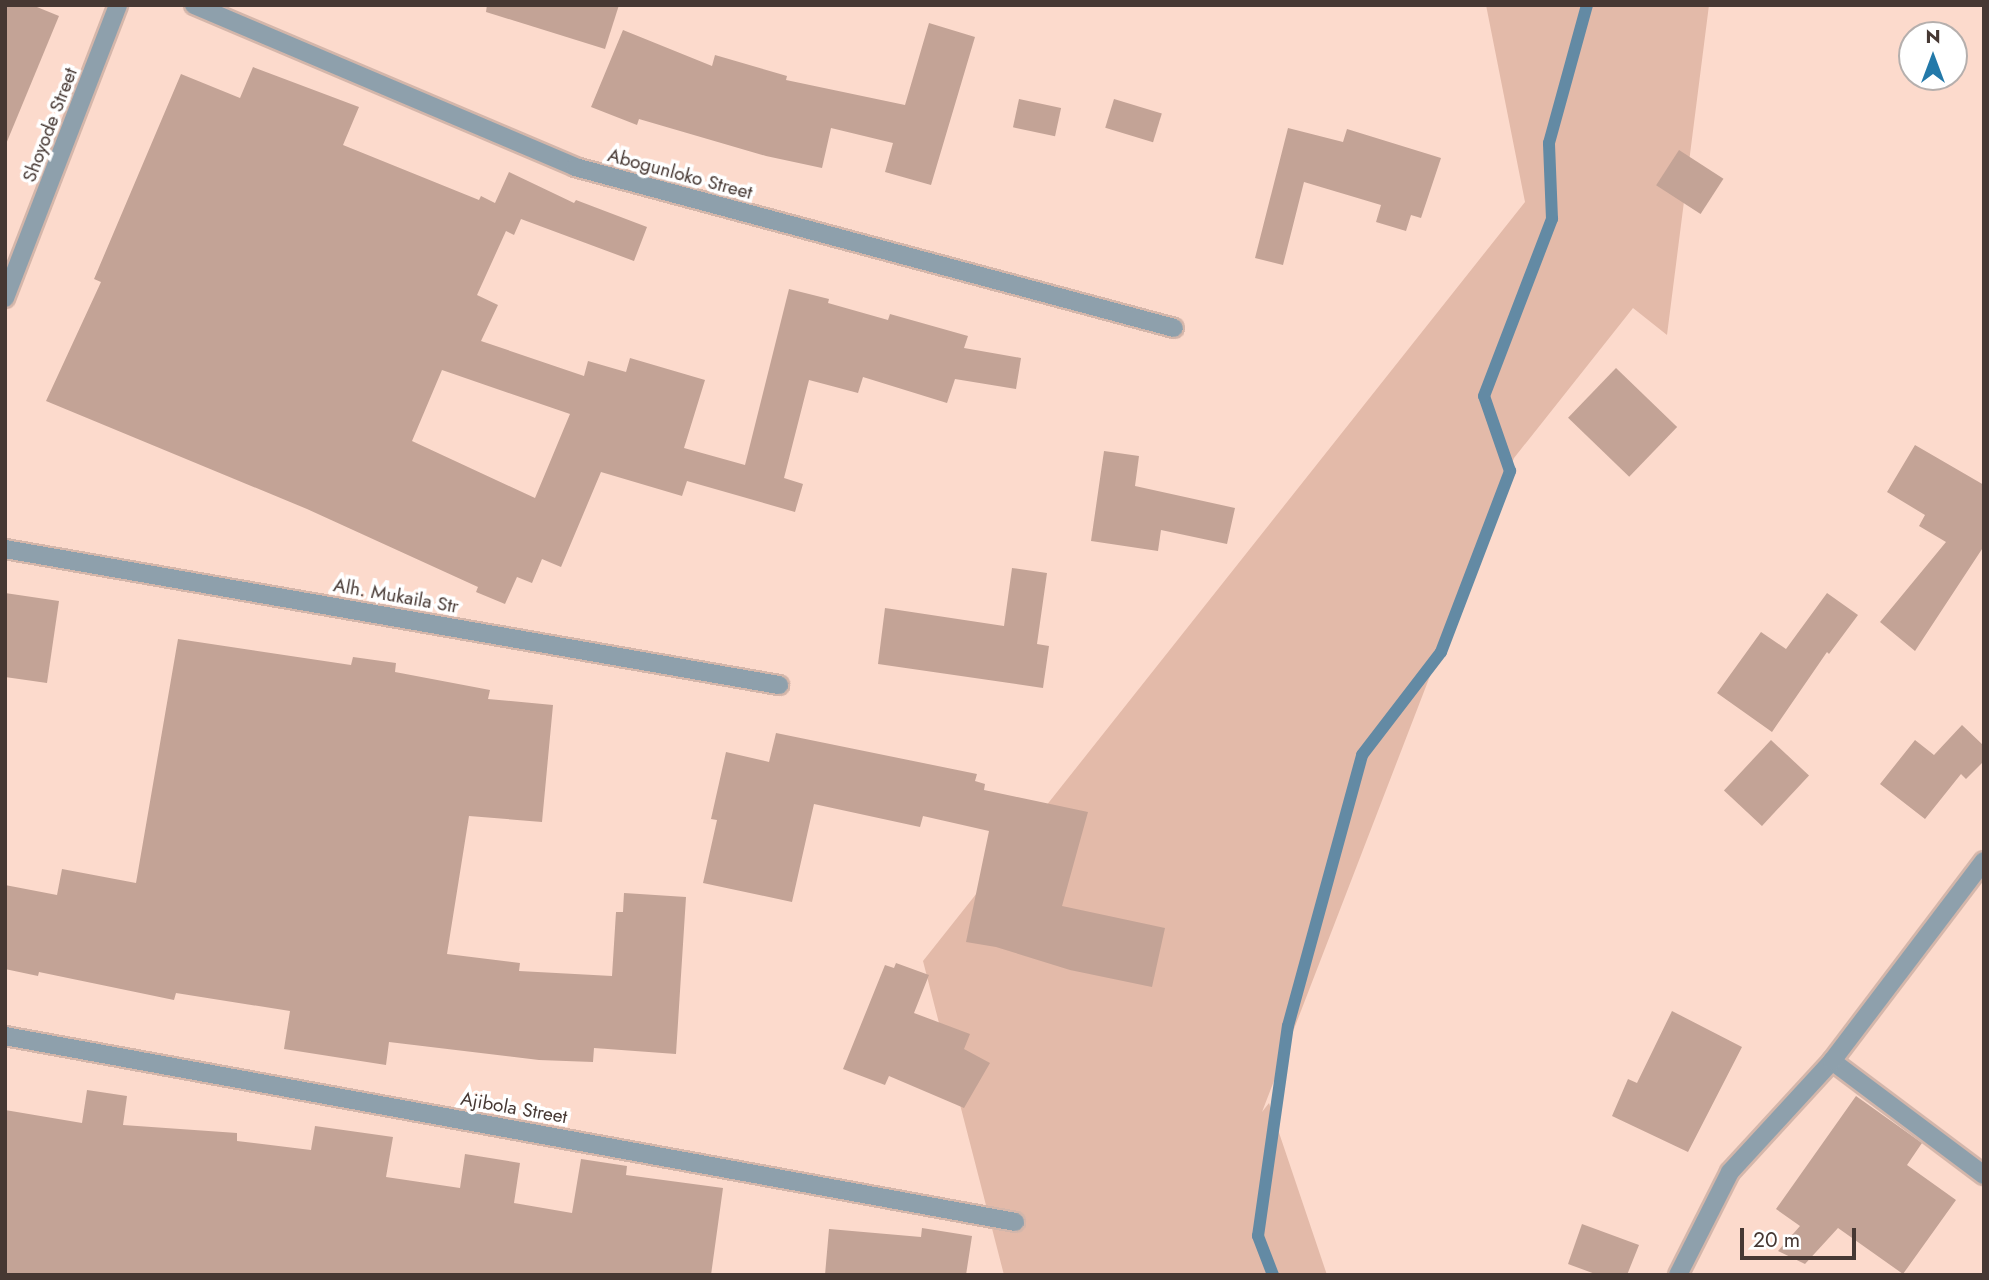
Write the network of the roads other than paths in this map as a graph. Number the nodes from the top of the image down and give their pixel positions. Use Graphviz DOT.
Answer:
graph roads {
  1 [pos="118,5"];
  2 [pos="194,5"];
  3 [pos="5,298"];
  4 [pos="1174,328"];
  5 [pos="5,549"];
  6 [pos="779,685"];
  7 [pos="1984,862"];
  8 [pos="5,1036"];
  9 [pos="1832,1061"];
  10 [pos="1984,1175"];
  11 [pos="1015,1222"];
  12 [pos="1678,1275"];
  1 -- 3 [label="street, Shoyode Street"];
  2 -- 4 [label="street, Abogunloko Street"];
  5 -- 6 [label="street, Alh. Mukaila Str"];
  7 -- 9 [label="street"];
  8 -- 11 [label="street, Ajibola Street"];
  9 -- 10 [label="street"];
  9 -- 12 [label="street"];
}
